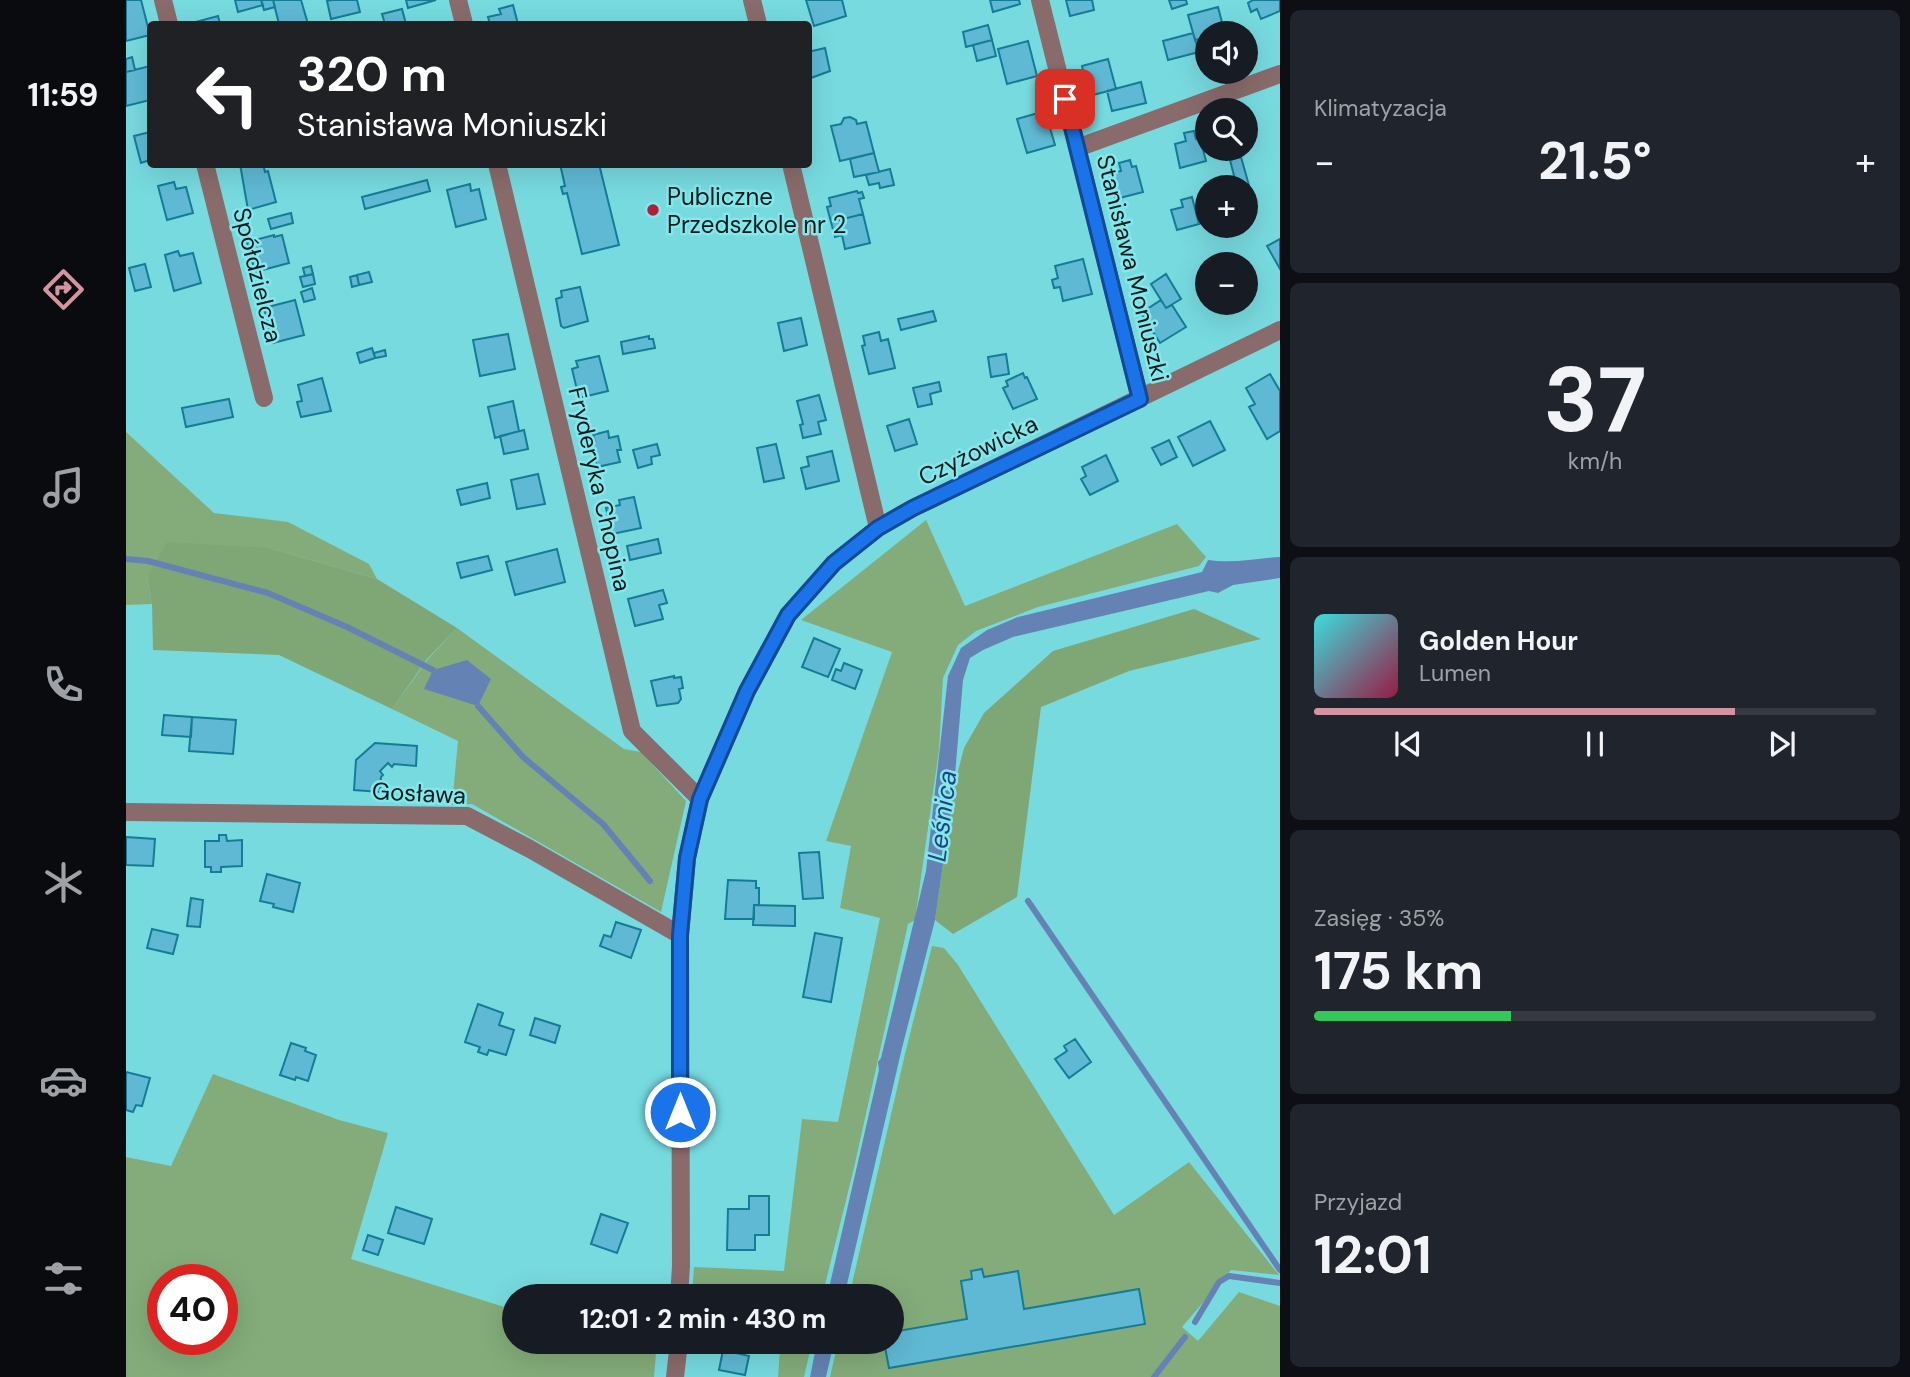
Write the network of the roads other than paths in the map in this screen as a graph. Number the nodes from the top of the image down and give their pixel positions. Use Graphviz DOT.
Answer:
graph roads {
  1 [pos="163,0"];
  2 [pos="458,0"];
  3 [pos="752,0"];
  4 [pos="1040,0"];
  5 [pos="168,21"];
  6 [pos="463,21"];
  7 [pos="757,21"];
  8 [pos="1280,74"];
  9 [pos="1077,148"];
  10 [pos="206,168"];
  11 [pos="498,168"];
  12 [pos="792,168"];
  13 [pos="1280,330"];
  14 [pos="264,398"];
  15 [pos="1140,399"];
  16 [pos="878,528"];
  17 [pos="700,799"];
  18 [pos="126,812"];
  19 [pos="680,935"];
  20 [pos="679,1284"];
  21 [pos="678,1354"];
  22 [pos="675,1377"];
  1 -- 5 [label="street"];
  2 -- 6 [label="street"];
  3 -- 7 [label="street"];
  4 -- 9 [label="street, Stanisława Moniuszki"];
  8 -- 9 [label="street, Stanisława Moniuszki"];
  9 -- 15 [label="street, Stanisława Moniuszki"];
  10 -- 14 [label="street, Spółdzielcza"];
  11 -- 17 [label="street, Fryderyka Chopina"];
  12 -- 16 [label="street"];
  13 -- 15 [label="street, Czyżowicka"];
  15 -- 16 [label="street, Czyżowicka"];
  16 -- 17 [label="street, Czyżowicka"];
  17 -- 19 [label="street, Czyżowicka"];
  18 -- 19 [label="street, Gosława"];
  19 -- 20 [label="street, Czyżowicka"];
  21 -- 22 [label="street"];
}
